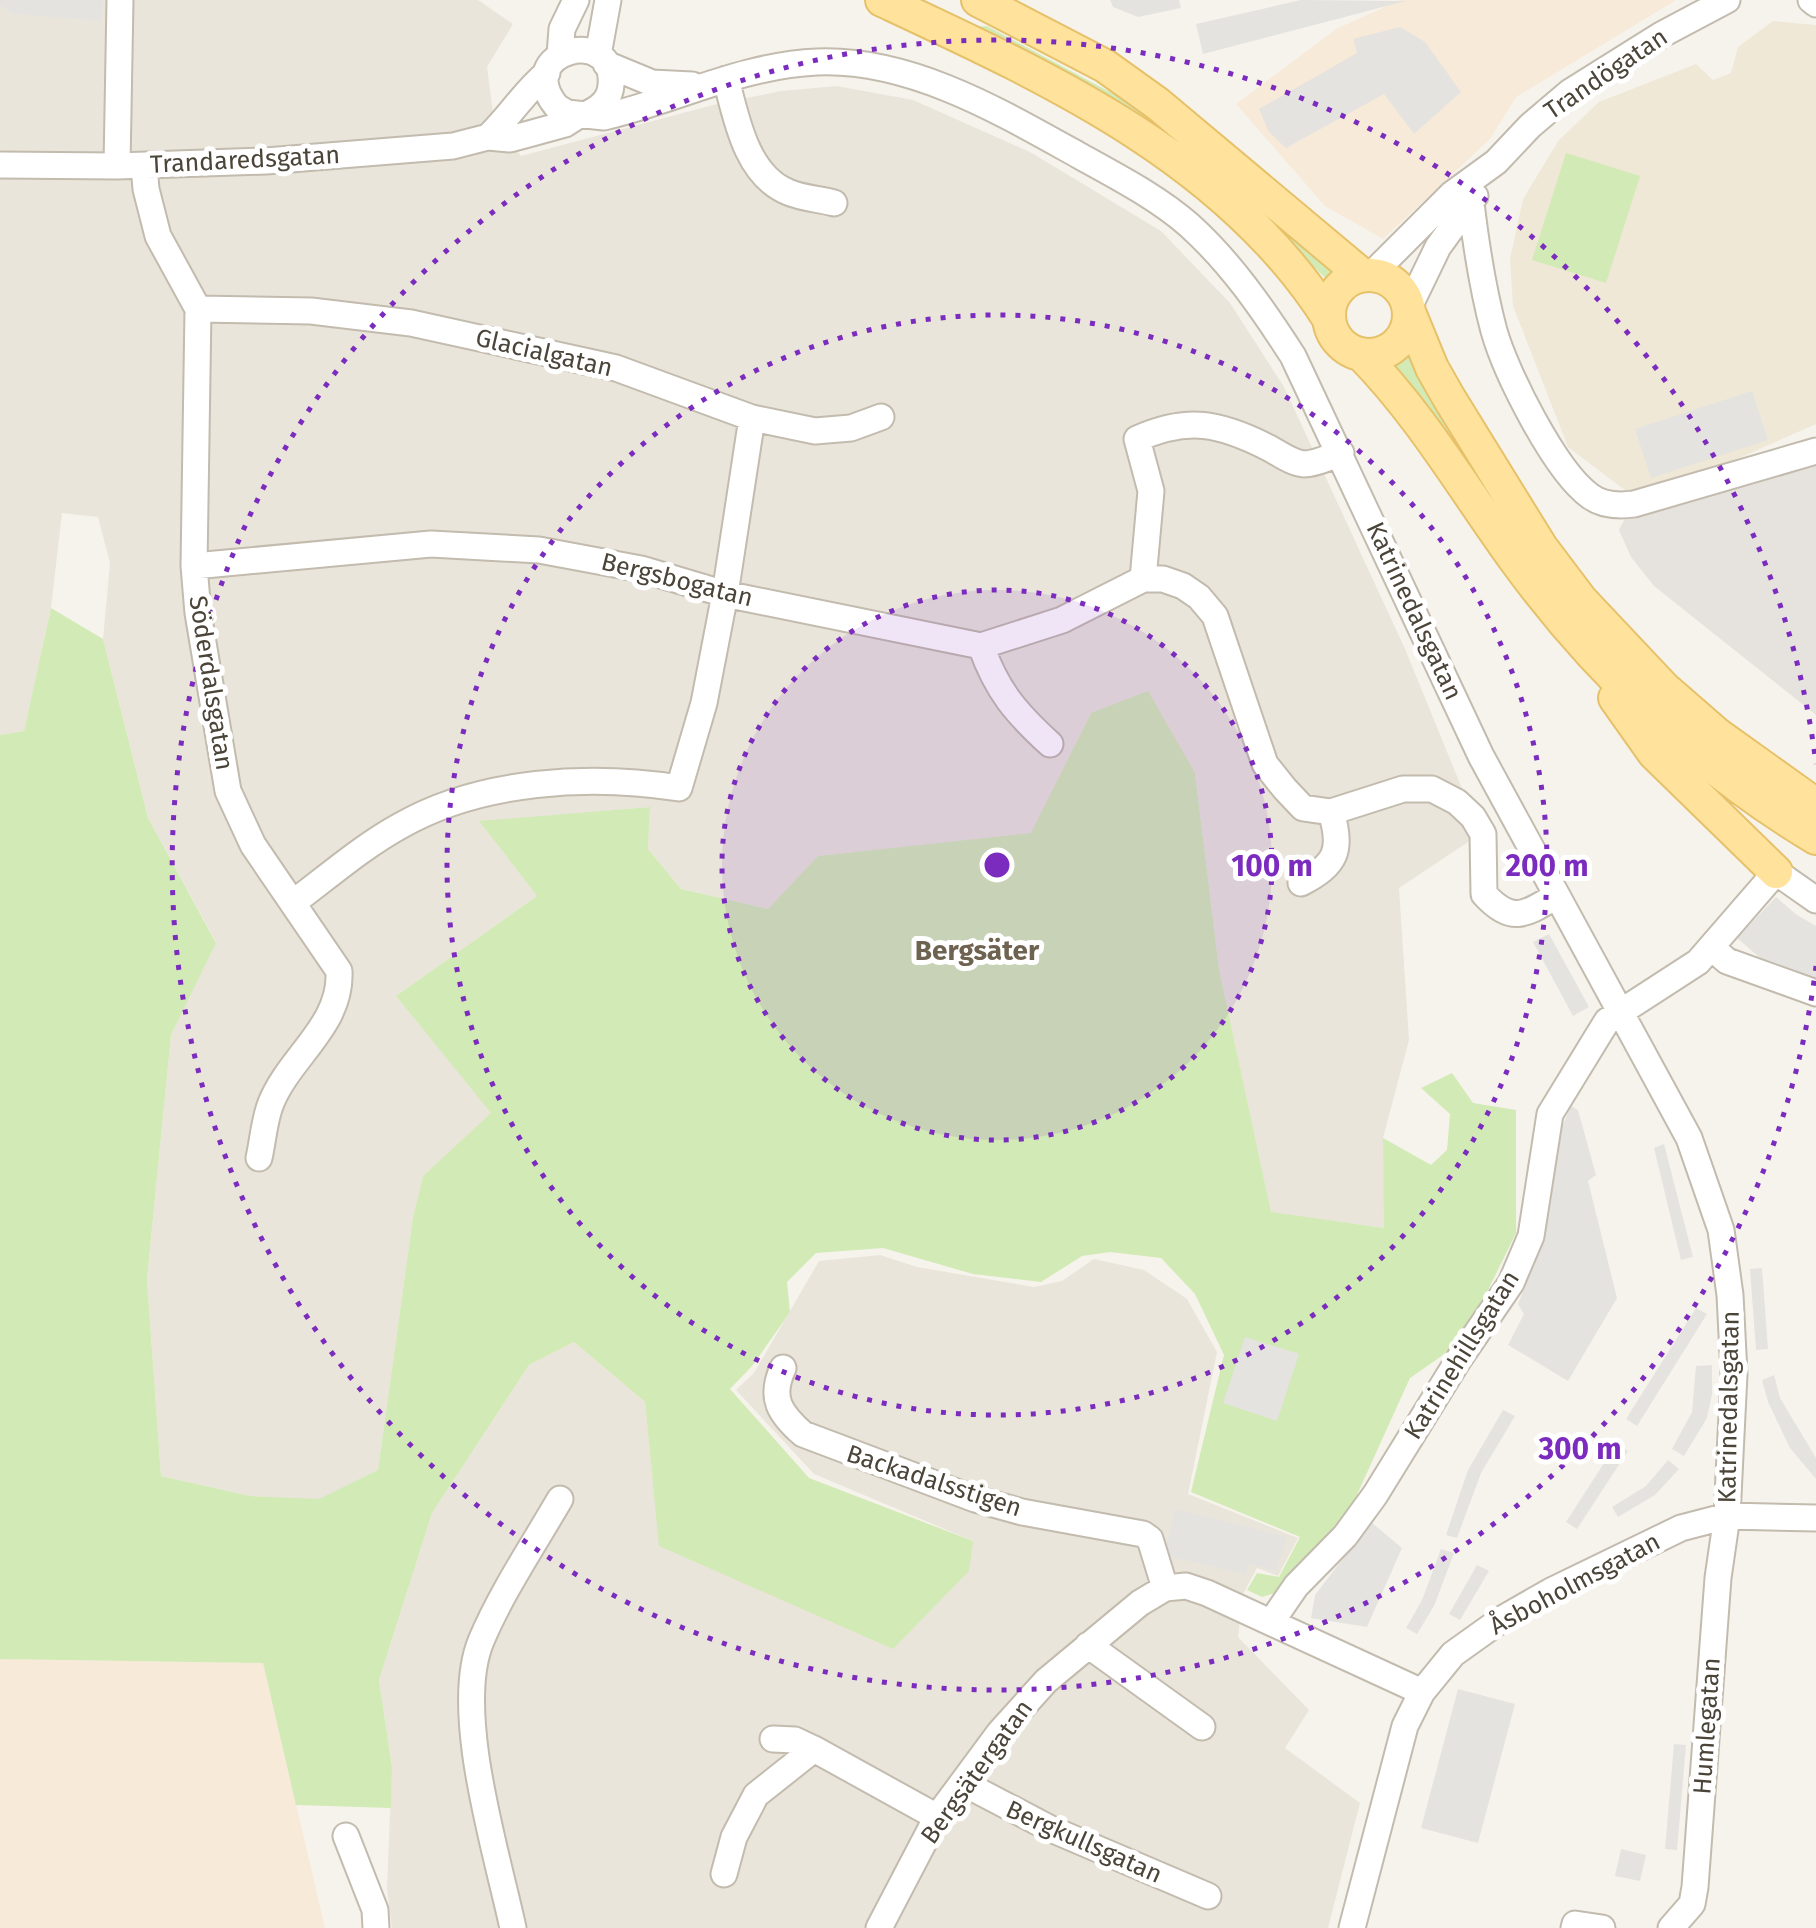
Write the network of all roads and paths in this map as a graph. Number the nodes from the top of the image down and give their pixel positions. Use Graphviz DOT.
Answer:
graph roads {
  1 [pos="120,0"];
  2 [pos="576,0"];
  3 [pos="608,0"];
  4 [pos="882,0"];
  5 [pos="978,0"];
  6 [pos="1727,0"];
  7 [pos="602,60"];
  8 [pos="553,64"];
  9 [pos="714,82"];
  10 [pos="583,114"];
  11 [pos="488,137"];
  12 [pos="1496,162"];
  13 [pos="0,165"];
  14 [pos="117,166"];
  15 [pos="144,166"];
  16 [pos="1471,202"];
  17 [pos="834,203"];
  18 [pos="1478,244"];
  19 [pos="1438,247"];
  20 [pos="1367,275"];
  21 [pos="198,309"];
  22 [pos="1409,310"];
  23 [pos="1329,318"];
  24 [pos="1360,354"];
  25 [pos="880,417"];
  26 [pos="752,418"];
  27 [pos="1816,451"];
  28 [pos="1341,452"];
  29 [pos="194,566"];
  30 [pos="1143,579"];
  31 [pos="725,594"];
  32 [pos="1582,643"];
  33 [pos="982,646"];
  34 [pos="1050,744"];
  35 [pos="1816,805"];
  36 [pos="1331,812"];
  37 [pos="1816,838"];
  38 [pos="1776,872"];
  39 [pos="1301,883"];
  40 [pos="1556,896"];
  41 [pos="1816,900"];
  42 [pos="294,902"];
  43 [pos="1712,948"];
  44 [pos="1816,993"];
  45 [pos="1622,1012"];
  46 [pos="259,1158"];
  47 [pos="783,1368"];
  48 [pos="560,1499"];
  49 [pos="1728,1516"];
  50 [pos="1816,1518"];
  51 [pos="1165,1588"];
  52 [pos="1272,1621"];
  53 [pos="1088,1645"];
  54 [pos="1422,1692"];
  55 [pos="1202,1727"];
  56 [pos="772,1739"];
  57 [pos="814,1749"];
  58 [pos="963,1783"];
  59 [pos="937,1817"];
  60 [pos="346,1836"];
  61 [pos="724,1874"];
  62 [pos="1208,1896"];
  63 [pos="376,1928"];
  64 [pos="513,1928"];
  65 [pos="879,1928"];
  66 [pos="1352,1928"];
  67 [pos="1574,1928"];
  68 [pos="1602,1928"];
  69 [pos="1670,1928"];
  1 -- 14 [label="street"];
  2 -- 8 [label="street"];
  3 -- 7 [label="street"];
  4 -- 23 [label="main road"];
  5 -- 20 [label="main road"];
  6 -- 12 [label="street, Trandögatan"];
  7 -- 8 [label="street"];
  7 -- 9 [label="street, Katrinedalsgatan"];
  7 -- 10 [label="street"];
  8 -- 10 [label="street"];
  8 -- 11 [label="street"];
  9 -- 10 [label="street, Katrinedalsgatan"];
  9 -- 17 [label="street"];
  9 -- 28 [label="street, Katrinedalsgatan"];
  10 -- 11 [label="street, Trandaredsgatan"];
  11 -- 15 [label="street, Trandaredsgatan"];
  12 -- 16 [label="street, Trandögatan"];
  12 -- 20 [label="street, Trandögatan"];
  13 -- 14 [label="street, Trandaredsgatan"];
  14 -- 15 [label="street, Trandaredsgatan"];
  15 -- 21 [label="street, Söderdalsgatan"];
  16 -- 18 [label="street"];
  16 -- 19 [label="street, Trandögatan"];
  18 -- 19 [label="street"];
  18 -- 27 [label="street"];
  19 -- 22 [label="street, Trandögatan"];
  20 -- 22 [label="main road"];
  20 -- 23 [label="main road"];
  21 -- 26 [label="street, Glacialgatan"];
  21 -- 29 [label="street, Söderdalsgatan"];
  22 -- 24 [label="main road"];
  22 -- 35 [label="main road"];
  23 -- 24 [label="main road"];
  24 -- 32 [label="main road"];
  25 -- 26 [label="street, Glacialgatan"];
  26 -- 31 [label="street"];
  28 -- 30 [label="street"];
  28 -- 40 [label="street, Katrinedalsgatan"];
  29 -- 31 [label="street, Bergsbogatan"];
  29 -- 42 [label="street, Söderdalsgatan"];
  30 -- 33 [label="street, Bergsbogatan"];
  30 -- 36 [label="street"];
  31 -- 33 [label="street, Bergsbogatan"];
  31 -- 42 [label="street"];
  32 -- 37 [label="main road"];
  32 -- 38 [label="main road"];
  33 -- 34 [label="street"];
  36 -- 39 [label="street"];
  36 -- 40 [label="street"];
  38 -- 41 [label="street"];
  38 -- 43 [label="street, Katrinehillsgatan"];
  40 -- 45 [label="street, Katrinedalsgatan"];
  42 -- 46 [label="street, Söderdalsgatan"];
  43 -- 44 [label="street"];
  43 -- 45 [label="street, Katrinehillsgatan"];
  45 -- 49 [label="street, Katrinedalsgatan"];
  45 -- 52 [label="street, Katrinehillsgatan"];
  47 -- 51 [label="street, Backadalsstigen"];
  48 -- 64 [label="street"];
  49 -- 50 [label="street, Åsboholmsgatan"];
  49 -- 54 [label="street, Åsboholmsgatan"];
  49 -- 69 [label="street, Humlegatan"];
  51 -- 52 [label="street"];
  51 -- 53 [label="street, Bergsätergatan"];
  52 -- 54 [label="street"];
  53 -- 55 [label="street"];
  53 -- 58 [label="street, Bergsätergatan"];
  54 -- 66 [label="street, Åsboholmsgatan"];
  56 -- 57 [label="street"];
  57 -- 59 [label="street"];
  57 -- 61 [label="street"];
  58 -- 59 [label="street, Bergsätergatan"];
  58 -- 62 [label="street, Bergkullsgatan"];
  59 -- 65 [label="street, Bergsätergatan"];
  60 -- 63 [label="street"];
  67 -- 68 [label="street"];
}
